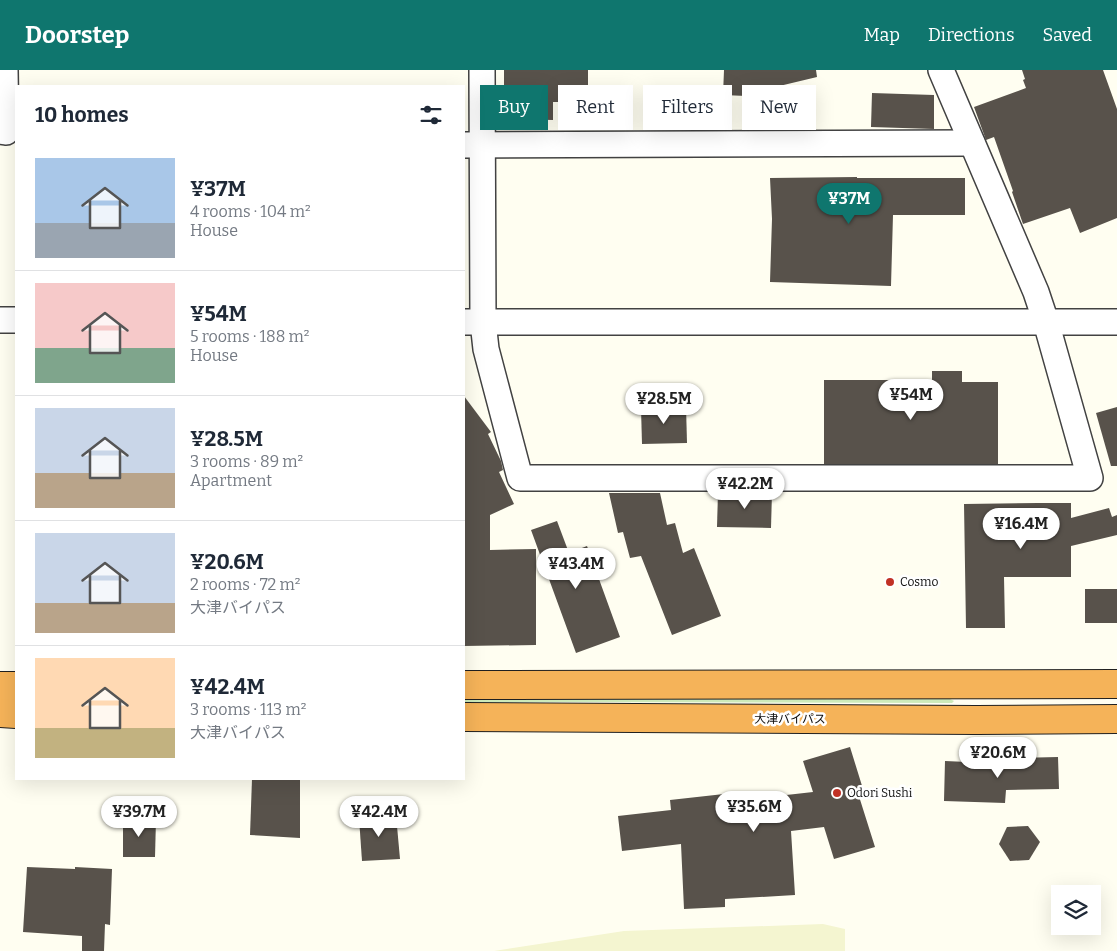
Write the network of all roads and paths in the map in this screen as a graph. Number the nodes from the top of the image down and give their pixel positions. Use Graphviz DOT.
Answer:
graph roads {
  1 [pos="5,70"];
  2 [pos="482,70"];
  3 [pos="941,70"];
  4 [pos="8,134"];
  5 [pos="972,143"];
  6 [pos="473,145"];
  7 [pos="0,320"];
  8 [pos="15,320"];
  9 [pos="474,322"];
  10 [pos="1046,322"];
  11 [pos="1117,322"];
  12 [pos="1117,684"];
  13 [pos="465,685"];
  14 [pos="0,686"];
  15 [pos="15,686"];
  16 [pos="0,713"];
  17 [pos="15,714"];
  18 [pos="465,717"];
  19 [pos="1117,719"];
  1 -- 4 [label="street"];
  2 -- 6 [label="street"];
  3 -- 5 [label="street"];
  5 -- 6 [label="street"];
  5 -- 10 [label="street"];
  6 -- 9 [label="street"];
  7 -- 8 [label="street"];
  9 -- 10 [label="street"];
  9 -- 10 [label="street"];
  10 -- 11 [label="street"];
  12 -- 13 [label="highway"];
  14 -- 15 [label="highway"];
  16 -- 17 [label="highway"];
  18 -- 19 [label="highway, 大津バイパス"];
}
